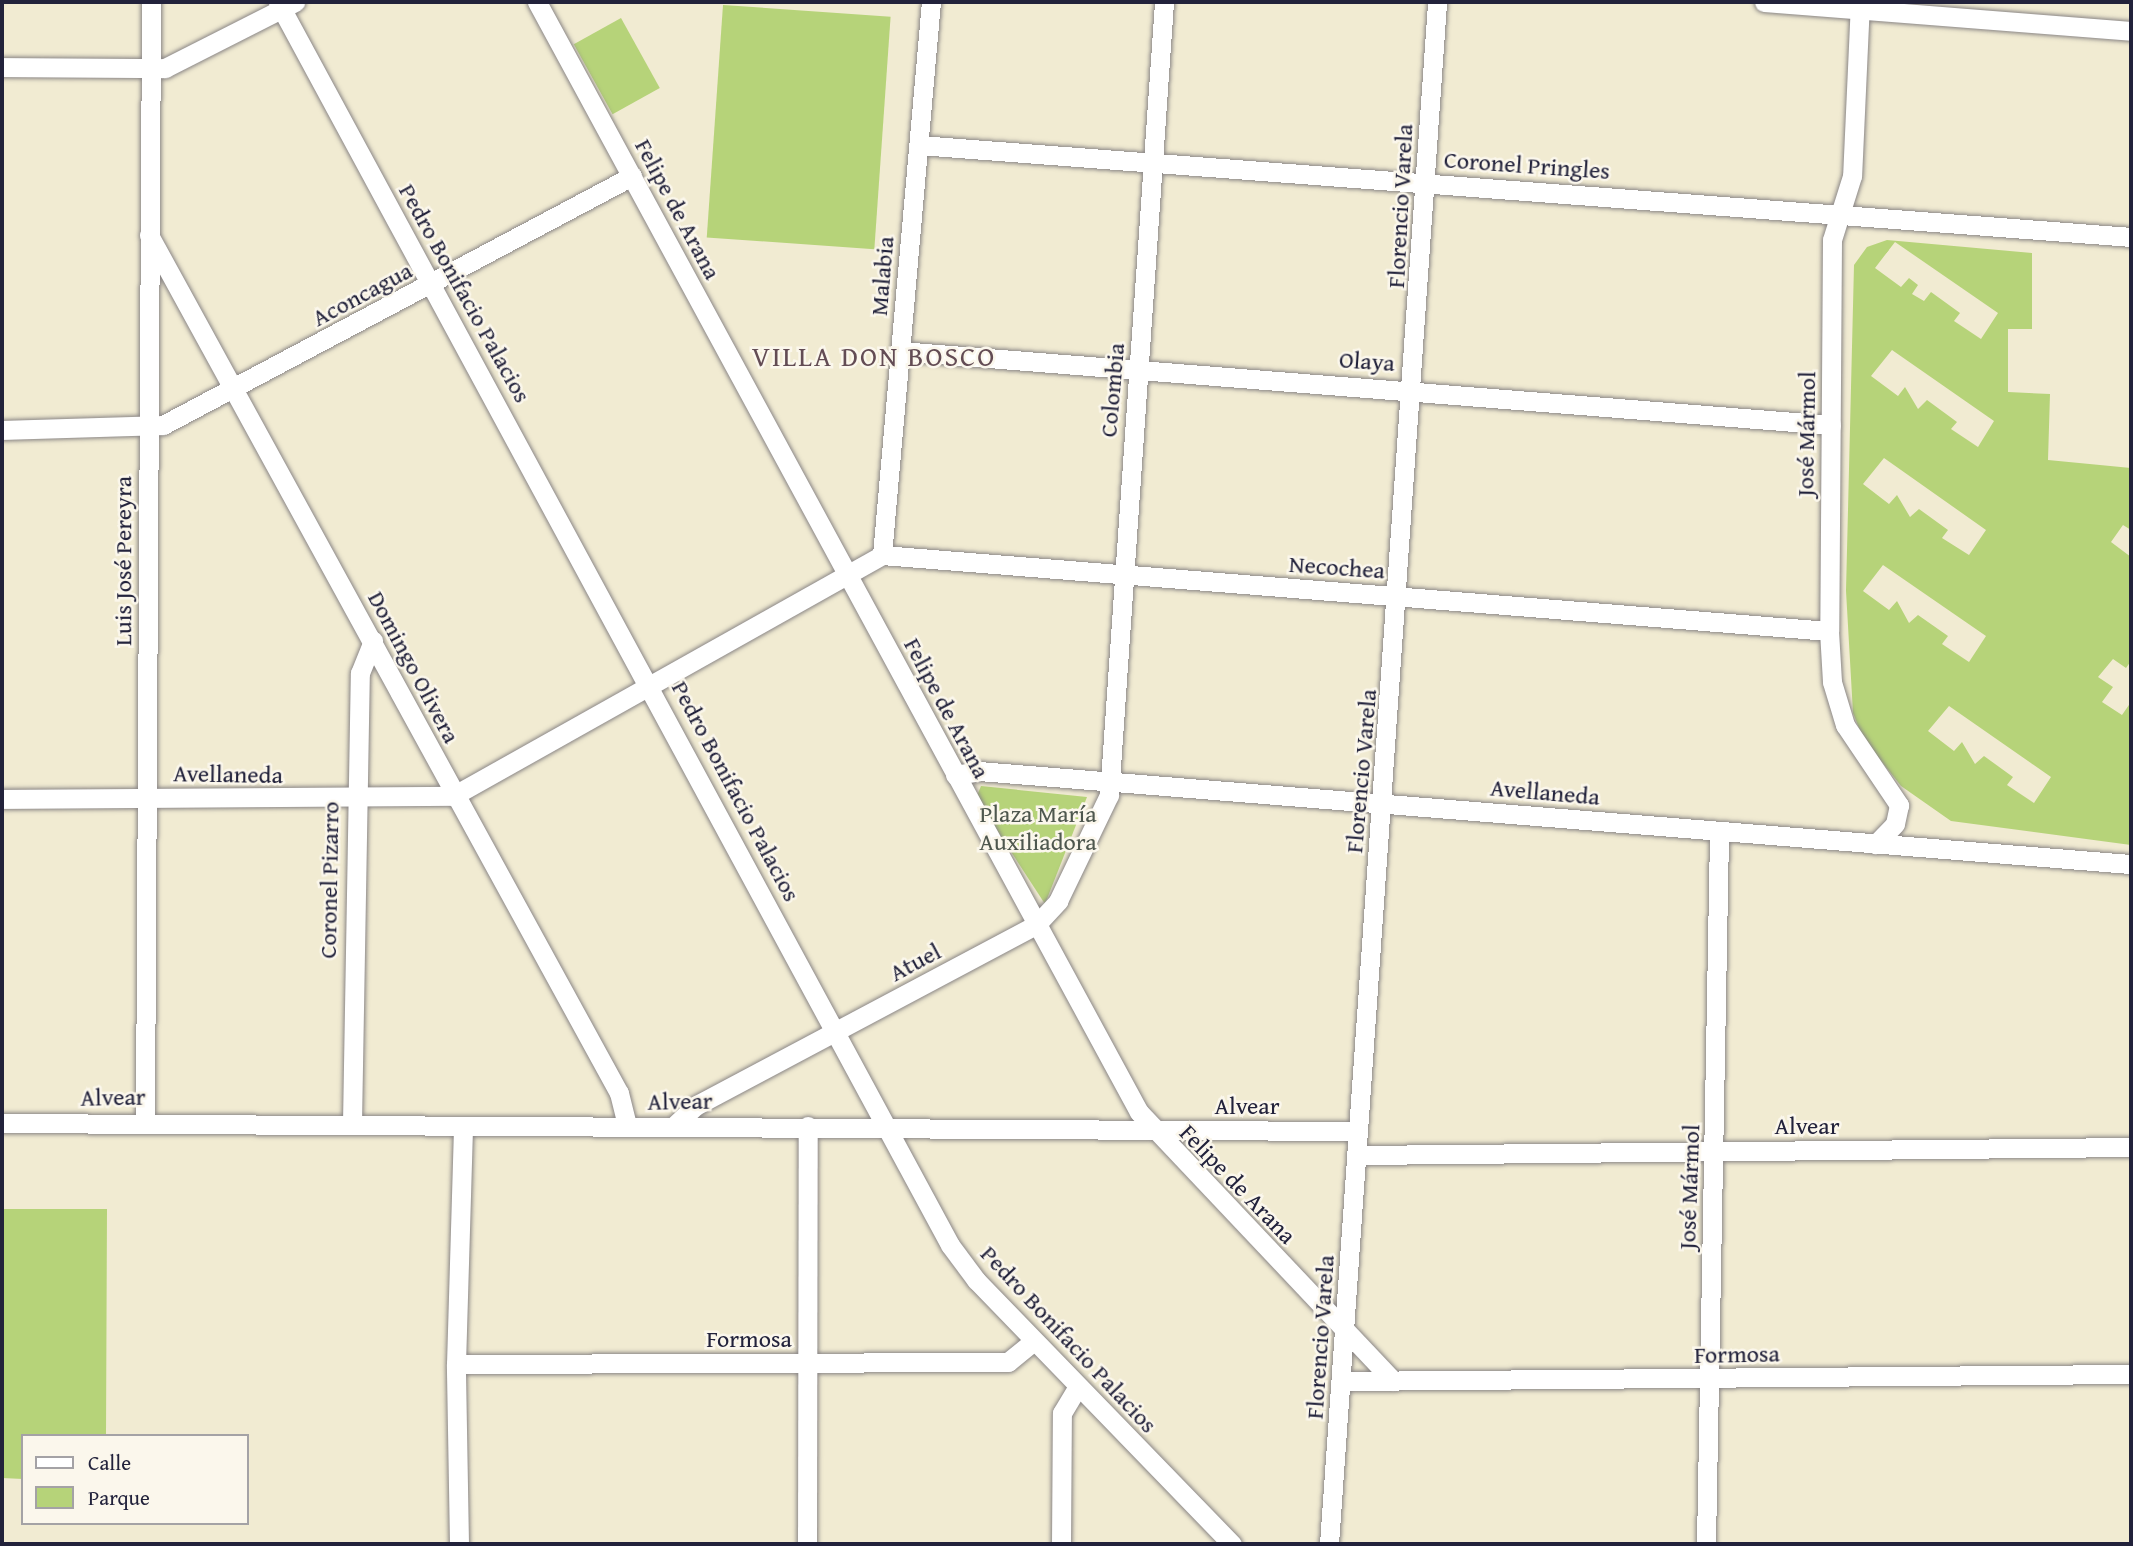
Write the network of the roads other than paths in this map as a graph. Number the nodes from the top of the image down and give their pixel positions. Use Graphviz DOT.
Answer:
graph roads {
  1 [pos="151,2"];
  2 [pos="537,2"];
  3 [pos="931,2"];
  4 [pos="1164,2"];
  5 [pos="1437,2"];
  6 [pos="1764,2"];
  7 [pos="285,4"];
  8 [pos="1860,6"];
  9 [pos="2131,31"];
  10 [pos="2,68"];
  11 [pos="150,69"];
  12 [pos="919,145"];
  13 [pos="1154,160"];
  14 [pos="632,176"];
  15 [pos="1426,182"];
  16 [pos="1842,212"];
  17 [pos="148,234"];
  18 [pos="2131,237"];
  19 [pos="432,285"];
  20 [pos="900,351"];
  21 [pos="1138,371"];
  22 [pos="237,388"];
  23 [pos="1414,389"];
  24 [pos="1831,425"];
  25 [pos="147,428"];
  26 [pos="2,430"];
  27 [pos="882,555"];
  28 [pos="1122,575"];
  29 [pos="848,576"];
  30 [pos="1400,596"];
  31 [pos="1829,631"];
  32 [pos="373,640"];
  33 [pos="650,684"];
  34 [pos="955,775"];
  35 [pos="1111,782"];
  36 [pos="453,796"];
  37 [pos="148,798"];
  38 [pos="2,799"];
  39 [pos="354,800"];
  40 [pos="1382,803"];
  41 [pos="1719,832"];
  42 [pos="1876,844"];
  43 [pos="2131,864"];
  44 [pos="1036,925"];
  45 [pos="837,1031"];
  46 [pos="145,1120"];
  47 [pos="352,1122"];
  48 [pos="2,1123"];
  49 [pos="676,1124"];
  50 [pos="463,1126"];
  51 [pos="627,1126"];
  52 [pos="808,1126"];
  53 [pos="887,1126"];
  54 [pos="1152,1130"];
  55 [pos="1358,1131"];
  56 [pos="2131,1147"];
  57 [pos="1715,1151"];
  58 [pos="1358,1155"];
  59 [pos="1346,1331"];
  60 [pos="1034,1341"];
  61 [pos="805,1363"];
  62 [pos="456,1364"];
  63 [pos="2131,1374"];
  64 [pos="1708,1379"];
  65 [pos="1343,1381"];
  66 [pos="1393,1381"];
  67 [pos="1078,1386"];
  68 [pos="459,1544"];
  69 [pos="807,1544"];
  70 [pos="1061,1544"];
  71 [pos="1232,1544"];
  72 [pos="1329,1544"];
  73 [pos="1706,1544"];
  1 -- 11 [label="street, Luis José Pereyra"];
  2 -- 14 [label="street, Felipe de Arana"];
  3 -- 12 [label="street, Malabia"];
  4 -- 13 [label="street, Colombia"];
  5 -- 15 [label="street, Florencio Varela"];
  6 -- 8 [label="street"];
  7 -- 11 [label="street"];
  7 -- 19 [label="street, Pedro Bonifacio Palacios"];
  8 -- 9 [label="street"];
  8 -- 16 [label="street, José Mármol"];
  10 -- 11 [label="street"];
  11 -- 17 [label="street, Luis José Pereyra"];
  12 -- 13 [label="street, Coronel Pringles"];
  12 -- 20 [label="street, Malabia"];
  13 -- 15 [label="street, Coronel Pringles"];
  13 -- 21 [label="street, Colombia"];
  14 -- 19 [label="street, Aconcagua"];
  14 -- 29 [label="street, Felipe de Arana"];
  15 -- 16 [label="street, Coronel Pringles"];
  15 -- 23 [label="street, Florencio Varela"];
  16 -- 18 [label="street, Coronel Pringles"];
  16 -- 24 [label="street, José Mármol"];
  17 -- 22 [label="street, Domingo Olivera"];
  17 -- 25 [label="street, Luis José Pereyra"];
  19 -- 22 [label="street, Aconcagua"];
  19 -- 33 [label="street, Pedro Bonifacio Palacios"];
  20 -- 21 [label="street, Olaya"];
  20 -- 27 [label="street, Malabia"];
  21 -- 23 [label="street, Olaya"];
  21 -- 28 [label="street, Colombia"];
  22 -- 25 [label="street, Aconcagua"];
  22 -- 32 [label="street, Domingo Olivera"];
  23 -- 24 [label="street, Olaya"];
  23 -- 30 [label="street, Florencio Varela"];
  24 -- 31 [label="street, José Mármol"];
  25 -- 26 [label="street"];
  25 -- 37 [label="street, Luis José Pereyra"];
  27 -- 28 [label="street, Necochea"];
  27 -- 29 [label="street"];
  28 -- 30 [label="street, Necochea"];
  28 -- 35 [label="street, Colombia"];
  29 -- 33 [label="street"];
  29 -- 34 [label="street, Felipe de Arana"];
  30 -- 31 [label="street, Necochea"];
  30 -- 40 [label="street, Florencio Varela"];
  31 -- 42 [label="street, José Mármol"];
  32 -- 36 [label="street, Domingo Olivera"];
  32 -- 39 [label="street, Coronel Pizarro"];
  33 -- 36 [label="street"];
  33 -- 45 [label="street, Pedro Bonifacio Palacios"];
  34 -- 35 [label="street, Avellaneda"];
  34 -- 44 [label="street, Felipe de Arana"];
  35 -- 40 [label="street, Avellaneda"];
  35 -- 44 [label="street, Atuel"];
  36 -- 39 [label="street, Avellaneda"];
  36 -- 51 [label="street, Domingo Olivera"];
  37 -- 38 [label="street, Avellaneda"];
  37 -- 39 [label="street, Avellaneda"];
  37 -- 46 [label="street, Luis José Pereyra"];
  39 -- 47 [label="street, Coronel Pizarro"];
  40 -- 41 [label="street, Avellaneda"];
  40 -- 55 [label="street, Florencio Varela"];
  41 -- 42 [label="street, Avellaneda"];
  41 -- 57 [label="street, José Mármol"];
  42 -- 43 [label="street, Avellaneda"];
  44 -- 45 [label="street, Atuel"];
  44 -- 54 [label="street, Felipe de Arana"];
  45 -- 49 [label="street, Atuel"];
  45 -- 53 [label="street, Pedro Bonifacio Palacios"];
  46 -- 47 [label="street, Alvear"];
  46 -- 48 [label="street, Alvear"];
  47 -- 50 [label="street, Alvear"];
  49 -- 51 [label="street, Alvear"];
  49 -- 52 [label="street, Alvear"];
  50 -- 51 [label="street, Alvear"];
  50 -- 62 [label="street"];
  52 -- 53 [label="street, Alvear"];
  52 -- 61 [label="street"];
  53 -- 54 [label="street, Alvear"];
  53 -- 60 [label="street, Pedro Bonifacio Palacios"];
  54 -- 55 [label="street, Alvear"];
  54 -- 59 [label="street, Felipe de Arana"];
  55 -- 58 [label="street, Florencio Varela"];
  56 -- 57 [label="street, Alvear"];
  57 -- 58 [label="street, Alvear"];
  57 -- 64 [label="street, José Mármol"];
  58 -- 59 [label="street, Florencio Varela"];
  59 -- 65 [label="street, Florencio Varela"];
  59 -- 66 [label="street, Felipe de Arana"];
  60 -- 61 [label="street, Formosa"];
  60 -- 67 [label="street, Pedro Bonifacio Palacios"];
  61 -- 62 [label="street, Formosa"];
  61 -- 69 [label="street"];
  62 -- 68 [label="street"];
  63 -- 64 [label="street, Formosa"];
  64 -- 66 [label="street, Formosa"];
  64 -- 73 [label="street, José Mármol"];
  65 -- 66 [label="street, Formosa"];
  65 -- 72 [label="street, Florencio Varela"];
  67 -- 70 [label="street"];
  67 -- 71 [label="street, Pedro Bonifacio Palacios"];
}
